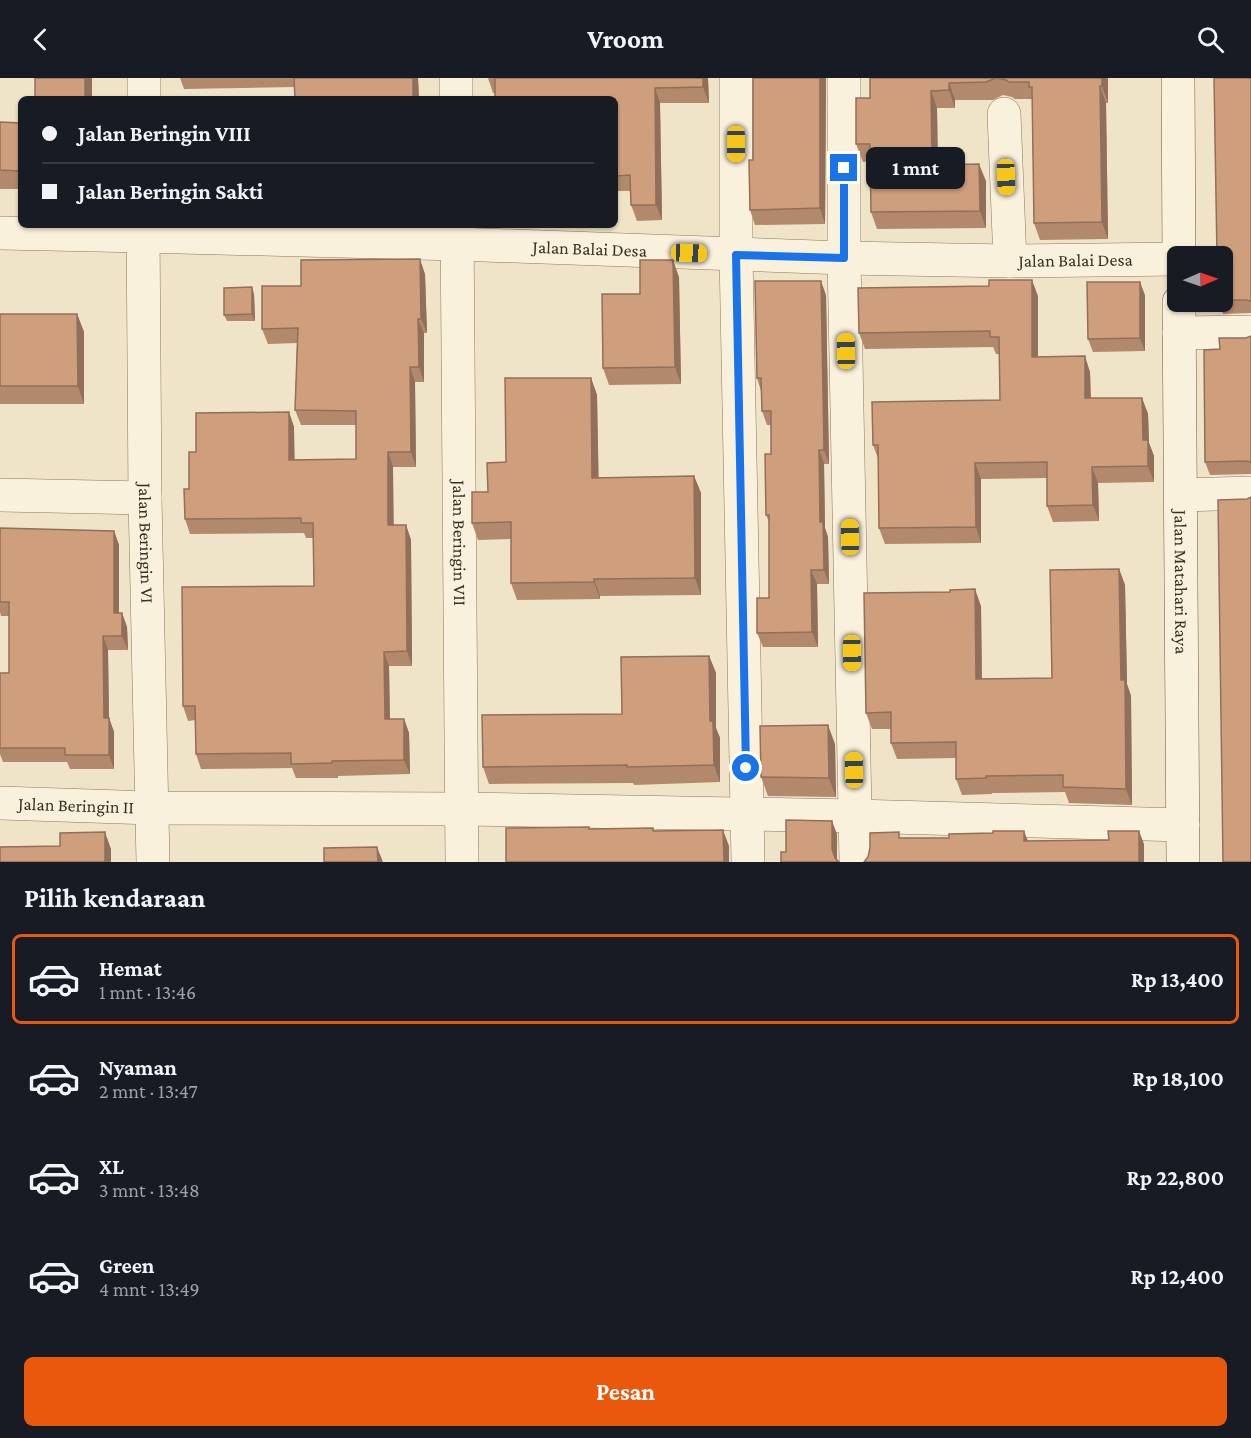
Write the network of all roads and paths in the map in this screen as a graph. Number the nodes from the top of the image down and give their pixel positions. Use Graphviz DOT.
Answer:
graph roads {
  1 [pos="144,78"];
  2 [pos="456,78"];
  3 [pos="736,78"];
  4 [pos="844,78"];
  5 [pos="1178,78"];
  6 [pos="144,96"];
  7 [pos="456,96"];
  8 [pos="1004,114"];
  9 [pos="143,230"];
  10 [pos="0,233"];
  11 [pos="457,235"];
  12 [pos="1178,246"];
  13 [pos="736,255"];
  14 [pos="844,258"];
  15 [pos="1167,258"];
  16 [pos="1010,261"];
  17 [pos="1179,317"];
  18 [pos="1251,332"];
  19 [pos="1251,493"];
  20 [pos="0,495"];
  21 [pos="1181,495"];
  22 [pos="146,498"];
  23 [pos="0,802"];
  24 [pos="152,808"];
  25 [pos="462,809"];
  26 [pos="747,815"];
  27 [pos="855,816"];
  28 [pos="1183,825"];
  29 [pos="153,862"];
  30 [pos="462,862"];
  31 [pos="748,862"];
  32 [pos="856,862"];
  33 [pos="1183,862"];
  1 -- 6 [label="street"];
  2 -- 7 [label="street"];
  3 -- 13 [label="street"];
  4 -- 14 [label="street"];
  5 -- 12 [label="street"];
  8 -- 16 [label="street"];
  9 -- 10 [label="street, Jalan Balai Desa"];
  9 -- 11 [label="street, Jalan Balai Desa"];
  9 -- 22 [label="street, Jalan Beringin VI"];
  11 -- 13 [label="street, Jalan Balai Desa"];
  11 -- 25 [label="street, Jalan Beringin VII"];
  13 -- 14 [label="street, Jalan Balai Desa"];
  13 -- 26 [label="street"];
  14 -- 16 [label="street, Jalan Balai Desa"];
  14 -- 27 [label="street"];
  15 -- 16 [label="street, Jalan Balai Desa"];
  17 -- 18 [label="street"];
  17 -- 21 [label="street, Jalan Matahari Raya"];
  19 -- 21 [label="street"];
  20 -- 22 [label="street"];
  21 -- 28 [label="street, Jalan Matahari Raya"];
  22 -- 24 [label="street, Jalan Beringin VI"];
  23 -- 24 [label="street, Jalan Beringin II"];
  24 -- 25 [label="street, Jalan Beringin II"];
  24 -- 29 [label="street, Jalan Beringin VI"];
  25 -- 26 [label="street, Jalan Beringin II"];
  25 -- 30 [label="street, Jalan Beringin VII"];
  26 -- 27 [label="street, Jalan Beringin II"];
  26 -- 31 [label="street"];
  27 -- 28 [label="street, Jalan Beringin II"];
  27 -- 32 [label="street"];
  28 -- 33 [label="street, Jalan Matahari Raya"];
}
